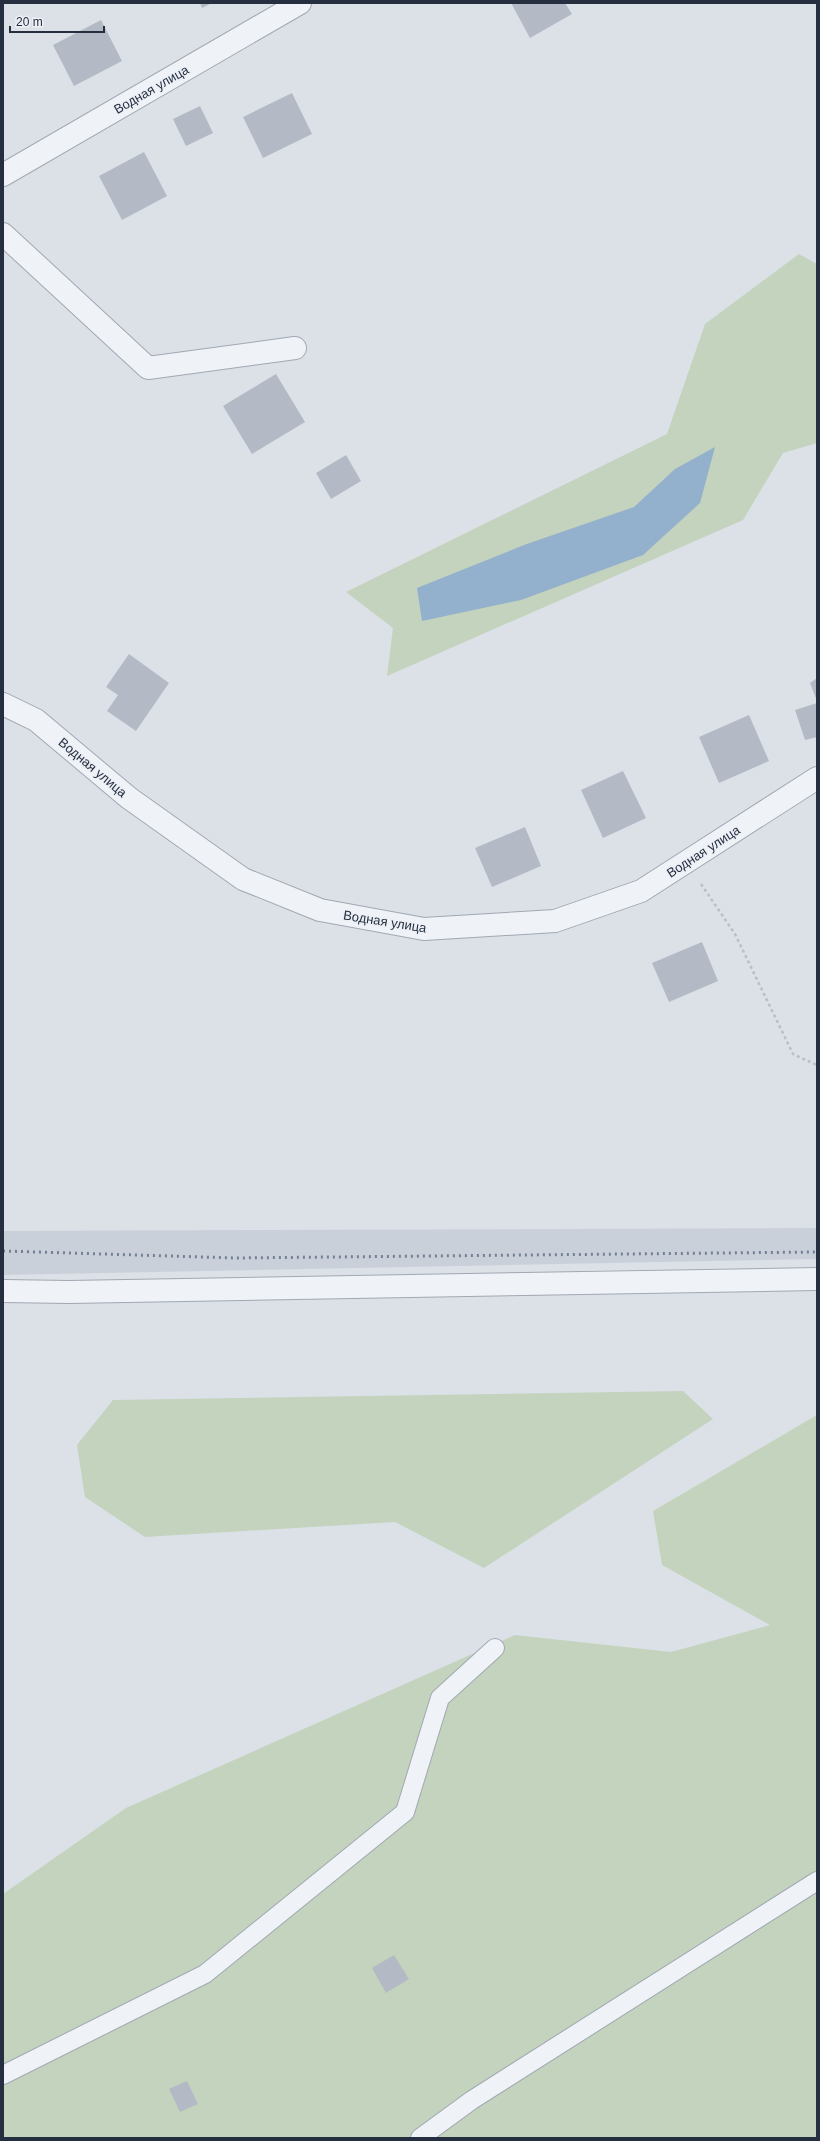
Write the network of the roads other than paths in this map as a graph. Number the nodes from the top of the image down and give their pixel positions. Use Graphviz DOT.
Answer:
graph roads {
  1 [pos="300,3"];
  2 [pos="3,175"];
  3 [pos="3,234"];
  4 [pos="295,348"];
  5 [pos="3,704"];
  6 [pos="817,778"];
  7 [pos="817,1279"];
  8 [pos="3,1291"];
  9 [pos="495,1648"];
  10 [pos="817,1881"];
  11 [pos="3,2075"];
  12 [pos="420,2138"];
  1 -- 2 [label="street, Водная улица"];
  3 -- 4 [label="street"];
  5 -- 6 [label="street, Водная улица"];
  7 -- 8 [label="street"];
  9 -- 11 [label="lane"];
  10 -- 12 [label="lane"];
}
